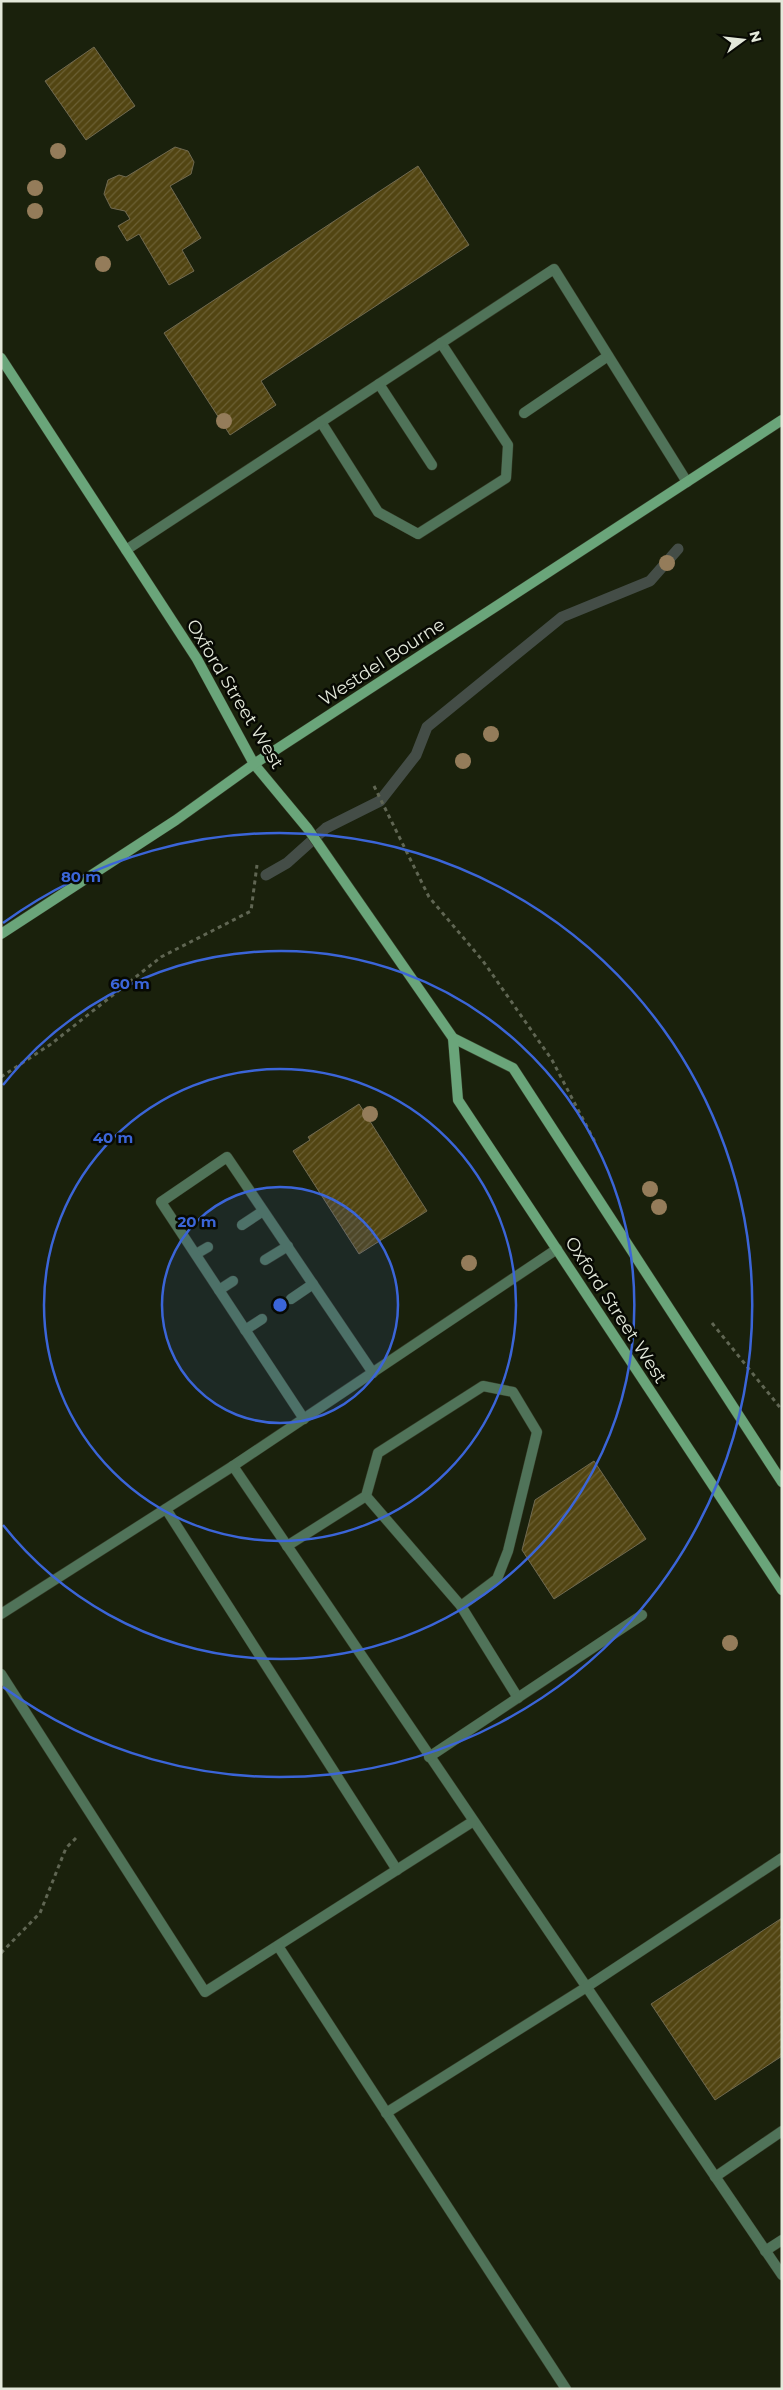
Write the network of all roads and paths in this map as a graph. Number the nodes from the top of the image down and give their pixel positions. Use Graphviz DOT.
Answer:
graph roads {
  1 [pos="441,343"];
  2 [pos="608,356"];
  3 [pos="1,358"];
  4 [pos="380,384"];
  5 [pos="524,413"];
  6 [pos="782,420"];
  7 [pos="320,422"];
  8 [pos="432,465"];
  9 [pos="686,482"];
  10 [pos="126,550"];
  11 [pos="254,764"];
  12 [pos="374,786"];
  13 [pos="257,865"];
  14 [pos="1,934"];
  15 [pos="453,1038"];
  16 [pos="1,1077"];
  17 [pos="597,1146"];
  18 [pos="263,1211"];
  19 [pos="242,1225"];
  20 [pos="288,1246"];
  21 [pos="208,1247"];
  22 [pos="557,1249"];
  23 [pos="196,1254"];
  24 [pos="265,1260"];
  25 [pos="233,1281"];
  26 [pos="314,1284"];
  27 [pos="219,1290"];
  28 [pos="291,1299"];
  29 [pos="709,1318"];
  30 [pos="262,1319"];
  31 [pos="245,1330"];
  32 [pos="373,1373"];
  33 [pos="782,1410"];
  34 [pos="304,1420"];
  35 [pos="233,1466"];
  36 [pos="782,1482"];
  37 [pos="366,1496"];
  38 [pos="166,1509"];
  39 [pos="287,1546"];
  40 [pos="782,1590"];
  41 [pos="461,1606"];
  42 [pos="1,1614"];
  43 [pos="642,1615"];
  44 [pos="1,1674"];
  45 [pos="518,1698"];
  46 [pos="429,1758"];
  47 [pos="472,1822"];
  48 [pos="77,1836"];
  49 [pos="782,1858"];
  50 [pos="396,1870"];
  51 [pos="278,1946"];
  52 [pos="1,1953"];
  53 [pos="586,1988"];
  54 [pos="386,2113"];
  55 [pos="782,2131"];
  56 [pos="715,2177"];
  57 [pos="782,2240"];
  58 [pos="765,2251"];
  59 [pos="782,2275"];
  60 [pos="566,2389"];
  1 -- 2 [label="lane"];
  1 -- 4 [label="lane"];
  1 -- 7 [label="lane"];
  2 -- 5 [label="lane"];
  2 -- 9 [label="lane"];
  3 -- 10 [label="main road, Oxford Street West"];
  4 -- 7 [label="lane"];
  4 -- 8 [label="lane"];
  6 -- 9 [label="main road, Westdel Bourne"];
  7 -- 10 [label="lane"];
  9 -- 11 [label="main road, Westdel Bourne"];
  10 -- 11 [label="main road, Oxford Street West"];
  11 -- 14 [label="main road, Westdel Bourne"];
  11 -- 15 [label="main road, Oxford Street West"];
  12 -- 17 [label="path"];
  13 -- 16 [label="path"];
  15 -- 22 [label="main road, Oxford Street West"];
  15 -- 36 [label="main road, Oxford Street West"];
  18 -- 19 [label="lane"];
  18 -- 20 [label="lane"];
  18 -- 23 [label="lane"];
  20 -- 24 [label="lane"];
  20 -- 26 [label="lane"];
  21 -- 23 [label="lane"];
  22 -- 32 [label="lane"];
  22 -- 40 [label="main road, Oxford Street West"];
  23 -- 27 [label="lane"];
  25 -- 27 [label="lane"];
  26 -- 28 [label="lane"];
  26 -- 32 [label="lane"];
  27 -- 31 [label="lane"];
  29 -- 33 [label="path"];
  30 -- 31 [label="lane"];
  31 -- 34 [label="lane"];
  32 -- 34 [label="lane"];
  34 -- 35 [label="lane"];
  35 -- 38 [label="lane"];
  35 -- 39 [label="lane"];
  37 -- 39 [label="lane"];
  37 -- 41 [label="lane"];
  37 -- 41 [label="lane"];
  38 -- 42 [label="lane"];
  38 -- 50 [label="lane"];
  39 -- 46 [label="lane"];
  41 -- 45 [label="lane"];
  43 -- 45 [label="lane"];
  44 -- 51 [label="lane"];
  45 -- 46 [label="lane"];
  46 -- 47 [label="lane"];
  47 -- 50 [label="lane"];
  47 -- 53 [label="lane"];
  48 -- 52 [label="path"];
  49 -- 53 [label="lane"];
  50 -- 51 [label="lane"];
  51 -- 54 [label="lane"];
  53 -- 54 [label="lane"];
  53 -- 56 [label="lane"];
  54 -- 60 [label="lane"];
  55 -- 56 [label="lane"];
  56 -- 58 [label="lane"];
  57 -- 58 [label="lane"];
  58 -- 59 [label="lane"];
}
